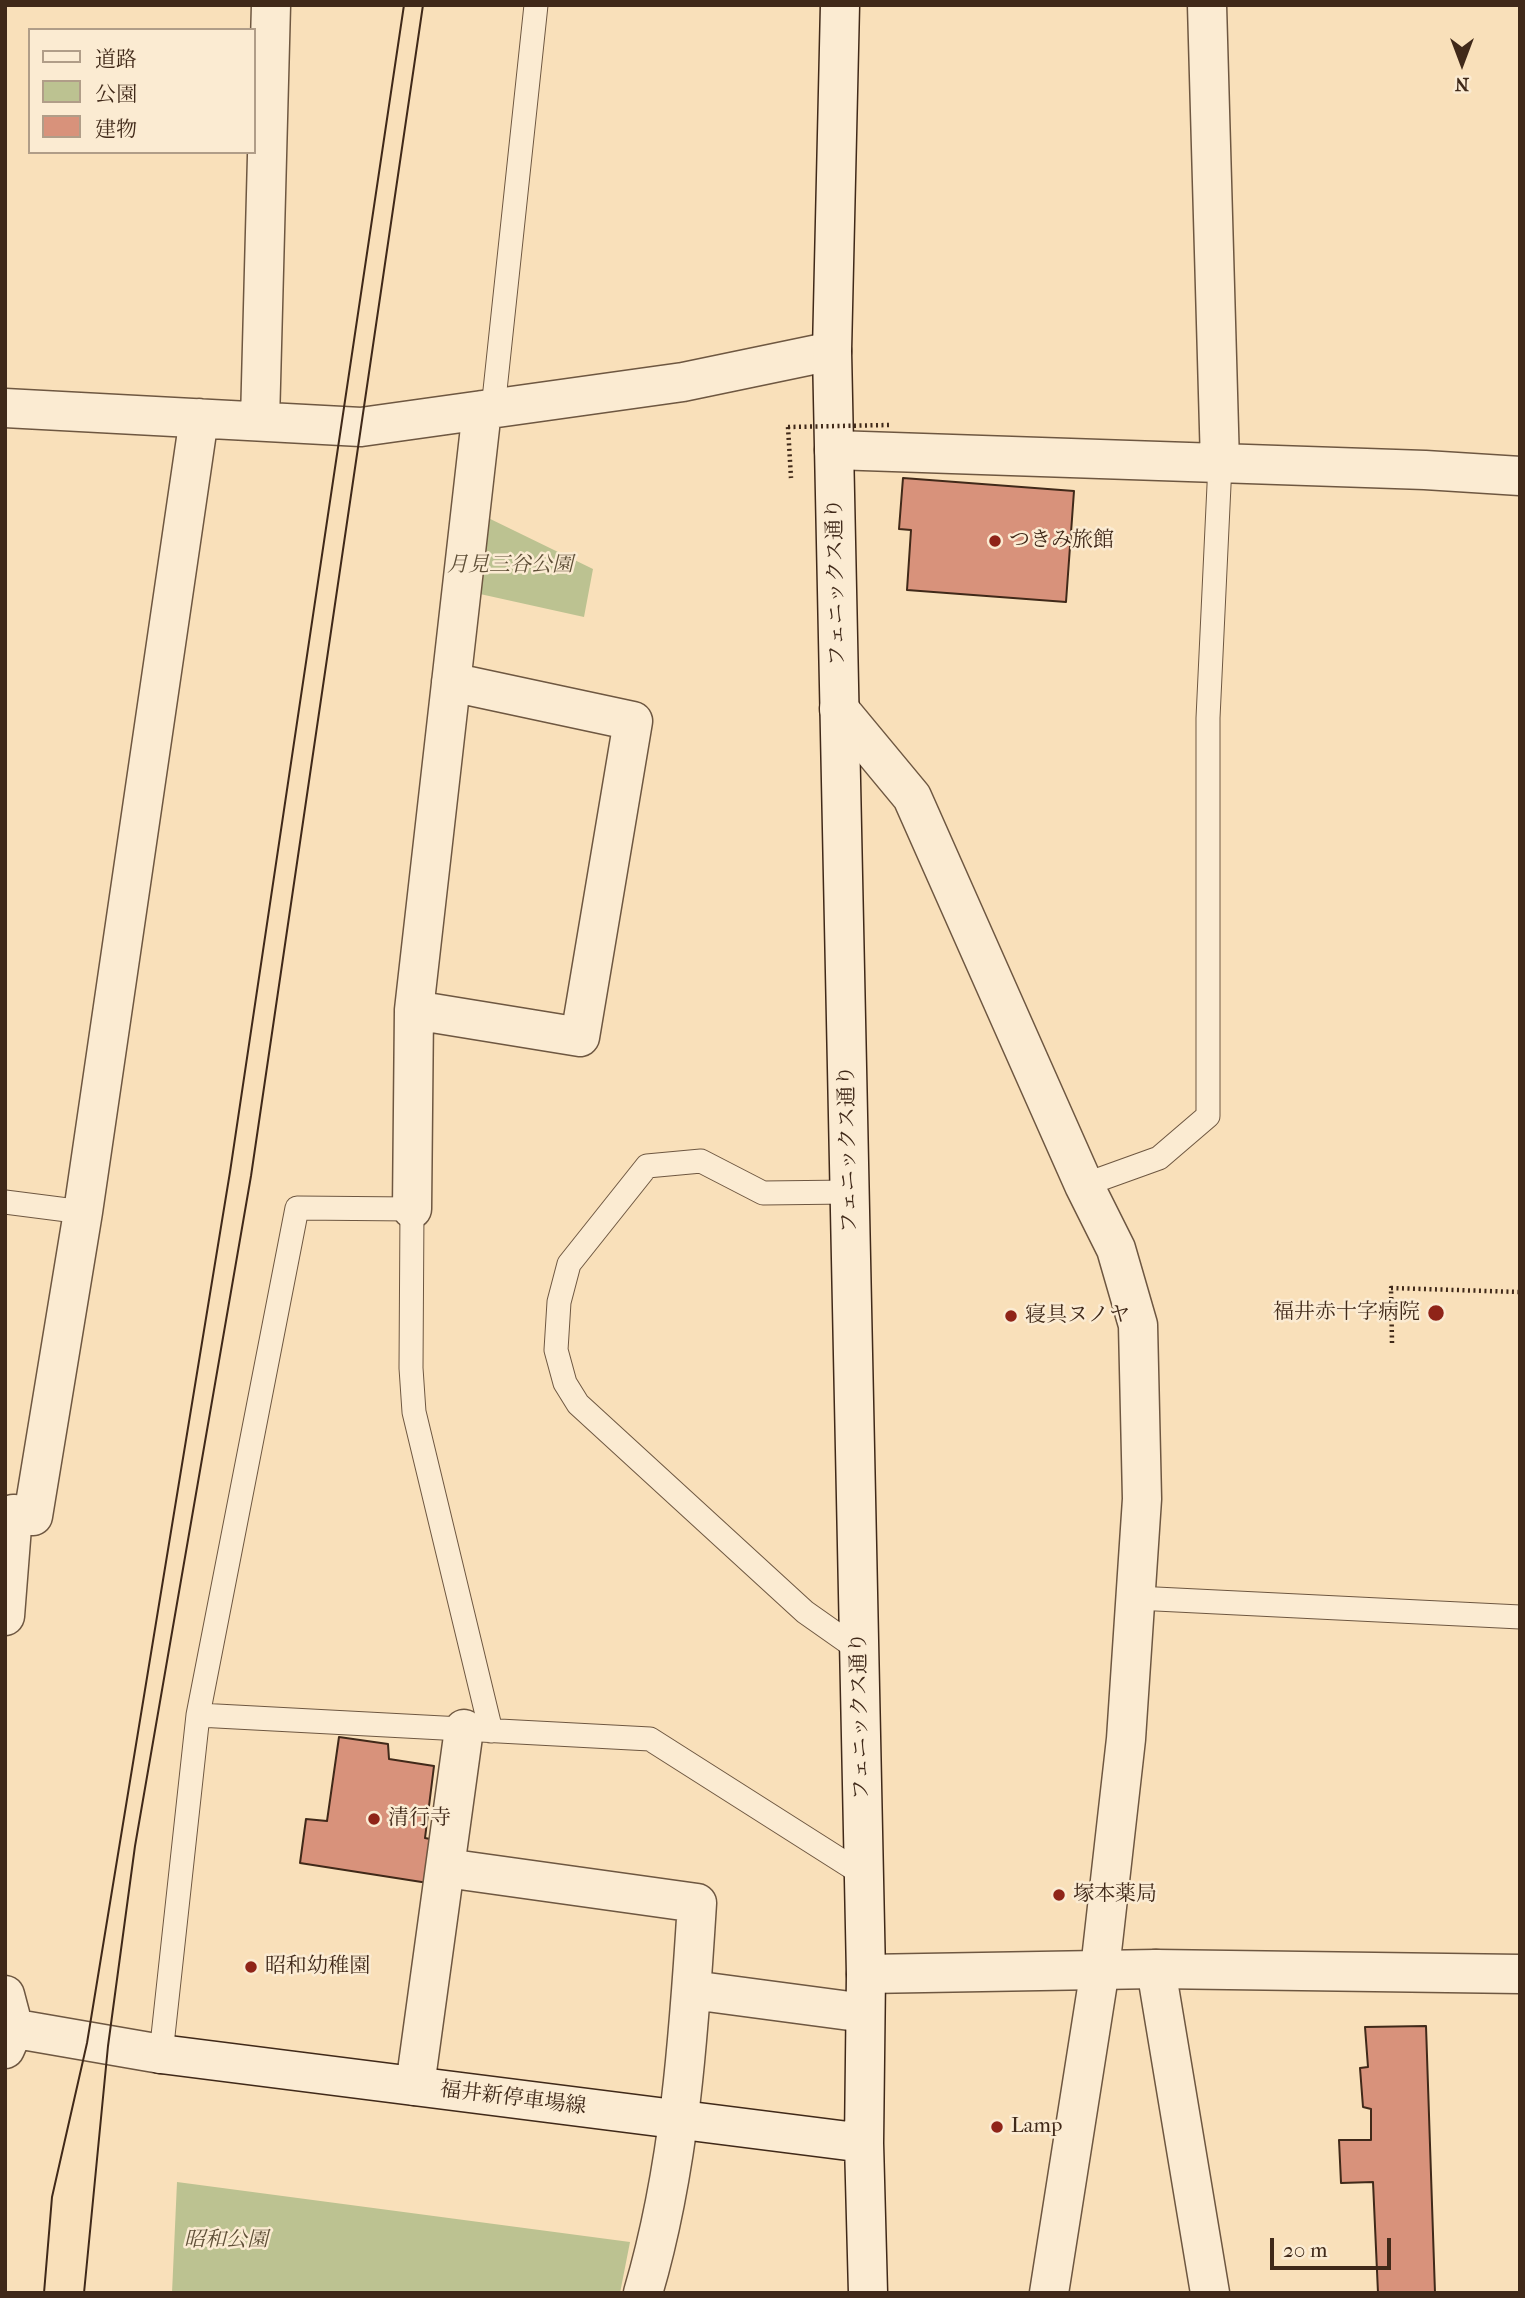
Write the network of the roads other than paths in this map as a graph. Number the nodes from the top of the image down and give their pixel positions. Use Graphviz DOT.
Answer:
graph roads {
  1 [pos="271,5"];
  2 [pos="536,5"];
  3 [pos="840,5"];
  4 [pos="1207,5"];
  5 [pos="832,351"];
  6 [pos="5,408"];
  7 [pos="488,410"];
  8 [pos="199,418"];
  9 [pos="260,421"];
  10 [pos="834,450"];
  11 [pos="1220,464"];
  12 [pos="1520,476"];
  13 [pos="451,682"];
  14 [pos="839,709"];
  15 [pos="414,1010"];
  16 [pos="1084,1185"];
  17 [pos="850,1192"];
  18 [pos="5,1202"];
  19 [pos="412,1209"];
  20 [pos="83,1212"];
  21 [pos="9,1513"];
  22 [pos="1136,1598"];
  23 [pos="5,1616"];
  24 [pos="1520,1617"];
  25 [pos="859,1650"];
  26 [pos="198,1715"];
  27 [pos="477,1730"];
  28 [pos="446,1868"];
  29 [pos="864,1875"];
  30 [pos="1100,1969"];
  31 [pos="1156,1969"];
  32 [pos="866,1974"];
  33 [pos="1520,1974"];
  34 [pos="692,1990"];
  35 [pos="866,2013"];
  36 [pos="7,2025"];
  37 [pos="161,2054"];
  38 [pos="415,2086"];
  39 [pos="678,2120"];
  40 [pos="864,2143"];
  41 [pos="643,2293"];
  42 [pos="868,2293"];
  43 [pos="1049,2293"];
  44 [pos="1210,2293"];
  1 -- 9 [label="street"];
  2 -- 7 [label="lane"];
  3 -- 5 [label="street, フェニックス通り"];
  4 -- 11 [label="street"];
  5 -- 7 [label="street"];
  5 -- 10 [label="street, フェニックス通り"];
  6 -- 8 [label="street"];
  7 -- 9 [label="street"];
  7 -- 13 [label="street"];
  8 -- 9 [label="street"];
  8 -- 20 [label="street"];
  10 -- 11 [label="street"];
  10 -- 14 [label="street, フェニックス通り"];
  11 -- 12 [label="street"];
  11 -- 16 [label="lane"];
  13 -- 15 [label="street"];
  13 -- 15 [label="street"];
  14 -- 16 [label="street"];
  14 -- 17 [label="street, フェニックス通り"];
  15 -- 19 [label="street"];
  16 -- 22 [label="street"];
  17 -- 25 [label="street, フェニックス通り"];
  17 -- 25 [label="lane"];
  18 -- 20 [label="lane"];
  19 -- 26 [label="lane"];
  19 -- 27 [label="lane"];
  20 -- 21 [label="street"];
  21 -- 23 [label="street"];
  22 -- 24 [label="lane"];
  22 -- 30 [label="street"];
  25 -- 29 [label="street, フェニックス通り"];
  26 -- 27 [label="lane"];
  26 -- 37 [label="lane"];
  27 -- 28 [label="street"];
  27 -- 29 [label="lane"];
  28 -- 34 [label="street"];
  28 -- 38 [label="street"];
  29 -- 32 [label="street, フェニックス通り"];
  30 -- 31 [label="street"];
  30 -- 32 [label="street"];
  30 -- 43 [label="street"];
  31 -- 33 [label="street"];
  31 -- 44 [label="street"];
  32 -- 35 [label="street, フェニックス通り"];
  34 -- 35 [label="street"];
  34 -- 39 [label="street"];
  35 -- 40 [label="street, フェニックス通り"];
  36 -- 37 [label="street, 福井新停車場線"];
  37 -- 38 [label="street, 福井新停車場線"];
  38 -- 39 [label="street, 福井新停車場線"];
  39 -- 40 [label="street, 福井新停車場線"];
  39 -- 41 [label="street"];
  40 -- 42 [label="street, フェニックス通り"];
}
